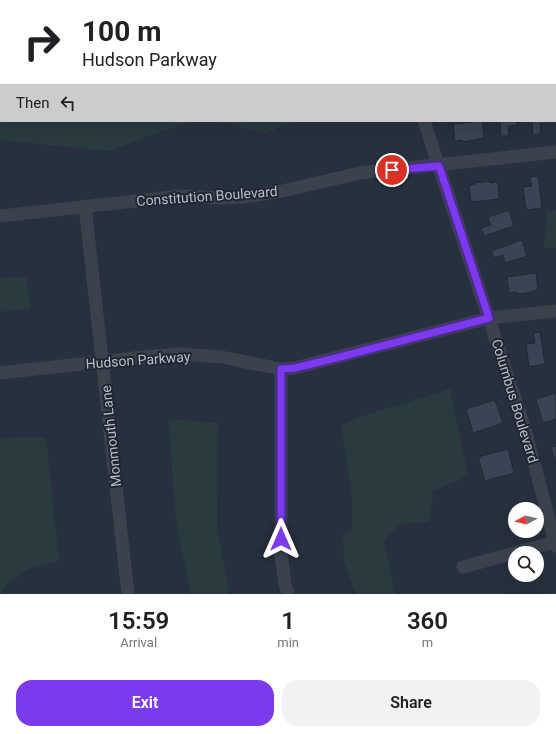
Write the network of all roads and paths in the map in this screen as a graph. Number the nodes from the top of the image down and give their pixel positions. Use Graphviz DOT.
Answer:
graph roads {
  1 [pos="424,122"];
  2 [pos="556,152"];
  3 [pos="439,166"];
  4 [pos="85,206"];
  5 [pos="0,216"];
  6 [pos="556,311"];
  7 [pos="489,318"];
  8 [pos="103,362"];
  9 [pos="281,369"];
  10 [pos="0,374"];
  11 [pos="555,544"];
  12 [pos="463,567"];
  13 [pos="128,594"];
  14 [pos="288,594"];
  1 -- 3 [label="street, Columbus Boulevard"];
  2 -- 3 [label="street, Constitution Boulevard"];
  3 -- 4 [label="street, Constitution Boulevard"];
  3 -- 7 [label="street, Columbus Boulevard"];
  4 -- 5 [label="street, Constitution Boulevard"];
  4 -- 8 [label="street, Monmouth Lane"];
  6 -- 7 [label="street, Hudson Parkway"];
  7 -- 9 [label="street, Hudson Parkway"];
  7 -- 11 [label="street, Columbus Boulevard"];
  8 -- 9 [label="street, Hudson Parkway"];
  8 -- 10 [label="street, Hudson Parkway"];
  8 -- 13 [label="street, Monmouth Lane"];
  9 -- 14 [label="street"];
  11 -- 12 [label="street"];
}
